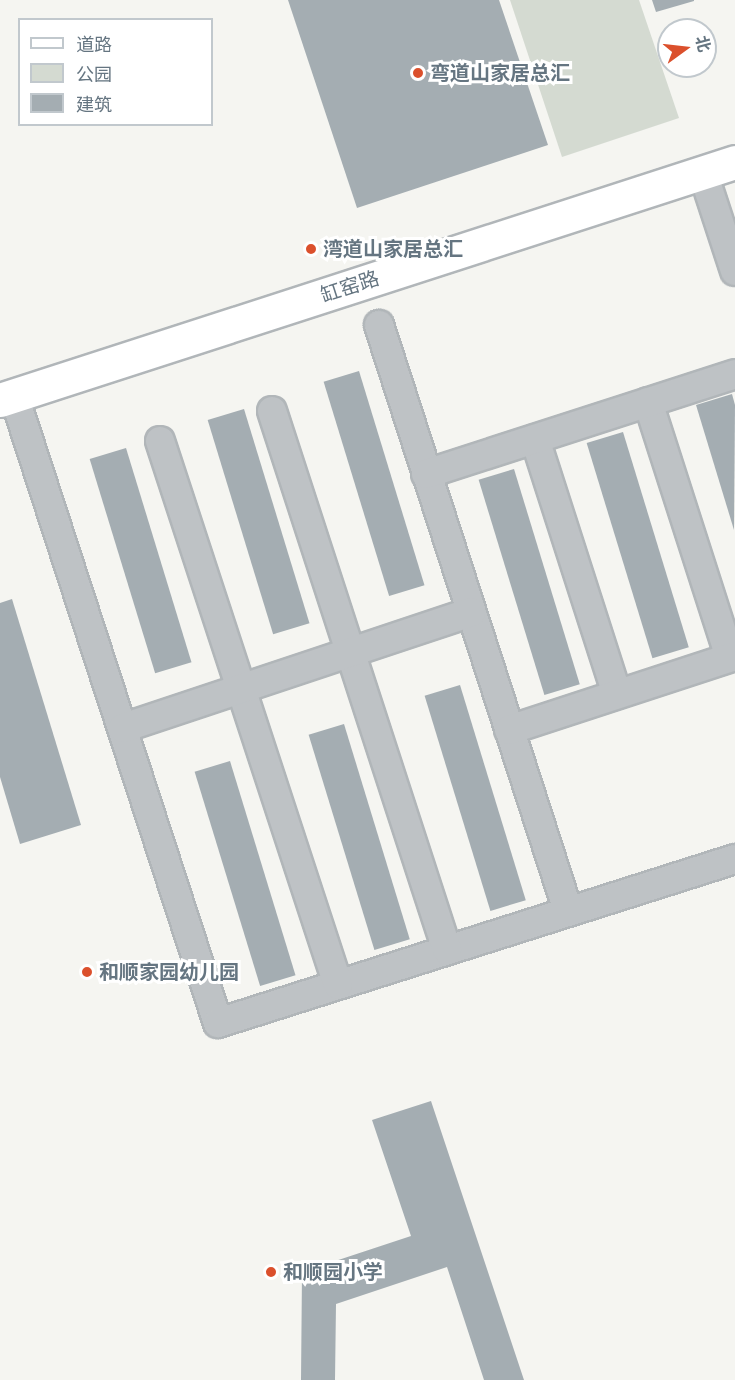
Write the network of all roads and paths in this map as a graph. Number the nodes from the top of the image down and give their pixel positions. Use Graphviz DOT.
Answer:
graph roads {
  1 [pos="735,162"];
  2 [pos="703,173"];
  3 [pos="735,271"];
  4 [pos="379,326"];
  5 [pos="735,374"];
  6 [pos="7,398"];
  7 [pos="648,402"];
  8 [pos="272,411"];
  9 [pos="536,439"];
  10 [pos="160,441"];
  11 [pos="426,474"];
  12 [pos="471,612"];
  13 [pos="350,652"];
  14 [pos="732,657"];
  15 [pos="241,689"];
  16 [pos="617,694"];
  17 [pos="123,728"];
  18 [pos="509,730"];
  19 [pos="735,859"];
  20 [pos="568,911"];
  21 [pos="447,950"];
  22 [pos="338,984"];
  1 -- 2 [label="main road, 缸窑路"];
  2 -- 3 [label="street"];
  2 -- 6 [label="main road, 缸窑路"];
  4 -- 11 [label="street"];
  5 -- 7 [label="street"];
  6 -- 17 [label="street"];
  7 -- 9 [label="street"];
  7 -- 14 [label="street"];
  8 -- 13 [label="street"];
  9 -- 11 [label="street"];
  9 -- 16 [label="street"];
  10 -- 15 [label="street"];
  11 -- 12 [label="street"];
  12 -- 13 [label="street"];
  12 -- 18 [label="street"];
  13 -- 15 [label="street"];
  13 -- 21 [label="street"];
  14 -- 16 [label="street"];
  15 -- 17 [label="street"];
  15 -- 22 [label="street"];
  16 -- 18 [label="street"];
  17 -- 22 [label="street"];
  18 -- 20 [label="street"];
  19 -- 20 [label="street"];
  20 -- 21 [label="street"];
  21 -- 22 [label="street"];
}
